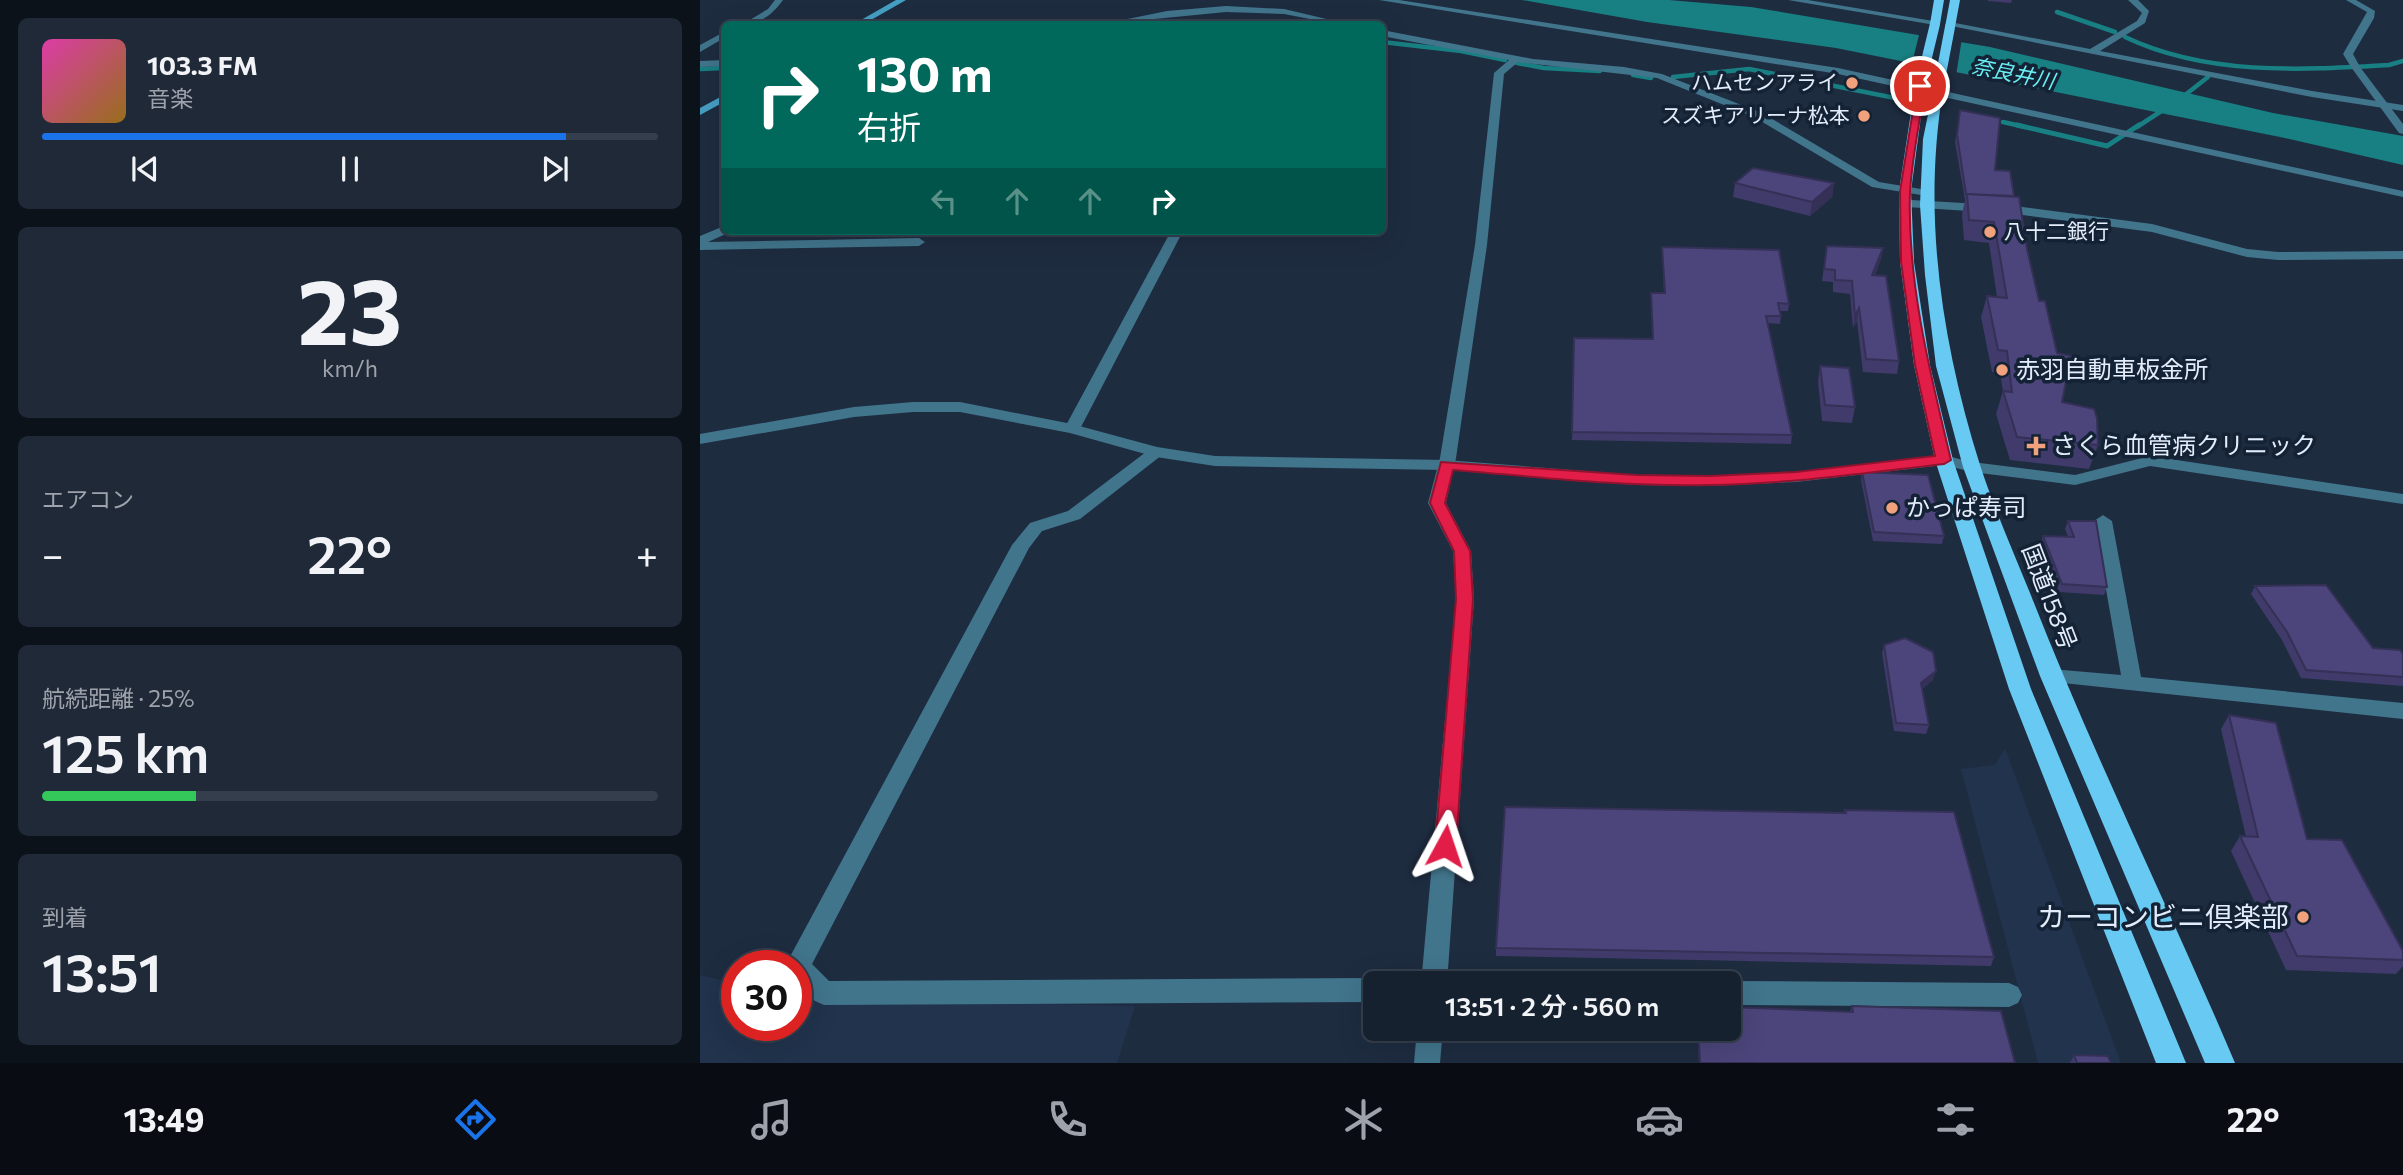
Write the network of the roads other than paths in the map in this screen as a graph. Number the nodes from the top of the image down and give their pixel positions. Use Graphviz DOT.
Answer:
graph roads {
  1 [pos="779,0"];
  2 [pos="902,0"];
  3 [pos="1383,0"];
  4 [pos="1792,0"];
  5 [pos="1939,0"];
  6 [pos="1955,0"];
  7 [pos="2132,0"];
  8 [pos="2350,0"];
  9 [pos="1312,14"];
  10 [pos="753,21"];
  11 [pos="864,21"];
  12 [pos="1126,21"];
  13 [pos="1299,21"];
  14 [pos="1334,21"];
  15 [pos="1935,23"];
  16 [pos="1950,26"];
  17 [pos="1386,34"];
  18 [pos="721,38"];
  19 [pos="700,49"];
  20 [pos="2092,52"];
  21 [pos="1731,54"];
  22 [pos="1516,59"];
  23 [pos="721,63"];
  24 [pos="700,64"];
  25 [pos="1929,89"];
  26 [pos="721,101"];
  27 [pos="2386,107"];
  28 [pos="2403,108"];
  29 [pos="700,111"];
  30 [pos="2403,131"];
  31 [pos="2146,136"];
  32 [pos="2403,194"];
  33 [pos="1905,197"];
  34 [pos="1927,199"];
  35 [pos="721,232"];
  36 [pos="1175,235"];
  37 [pos="919,242"];
  38 [pos="700,244"];
  39 [pos="2403,255"];
  40 [pos="1072,429"];
  41 [pos="700,439"];
  42 [pos="1156,452"];
  43 [pos="1944,460"];
  44 [pos="1446,466"];
  45 [pos="1972,467"];
  46 [pos="2403,499"];
  47 [pos="2103,521"];
  48 [pos="2051,676"];
  49 [pos="2132,683"];
  50 [pos="2403,711"];
  51 [pos="1435,971"];
  52 [pos="1363,990"];
  53 [pos="1741,993"];
  54 [pos="2009,995"];
  55 [pos="1429,1041"];
  56 [pos="1427,1063"];
  57 [pos="2171,1063"];
  58 [pos="2220,1063"];
  1 -- 10 [label="street"];
  2 -- 11 [label="main road"];
  3 -- 21 [label="street"];
  4 -- 15 [label="street"];
  5 -- 15 [label="highway, 国道158号"];
  6 -- 16 [label="highway, 国道158号"];
  7 -- 20 [label="street"];
  8 -- 27 [label="street"];
  9 -- 12 [label="street"];
  9 -- 13 [label="street"];
  9 -- 14 [label="street"];
  15 -- 25 [label="highway, 国道158号, bridge"];
  16 -- 20 [label="street"];
  16 -- 25 [label="highway, 国道158号, bridge"];
  17 -- 22 [label="street"];
  18 -- 19 [label="street"];
  20 -- 27 [label="street"];
  21 -- 25 [label="street"];
  21 -- 31 [label="street"];
  22 -- 33 [label="street"];
  22 -- 44 [label="street"];
  23 -- 24 [label="street"];
  25 -- 31 [label="street"];
  25 -- 33 [label="highway, 国道158号"];
  25 -- 34 [label="highway, 国道158号"];
  26 -- 29 [label="main road"];
  27 -- 28 [label="street"];
  27 -- 30 [label="street"];
  31 -- 32 [label="street"];
  33 -- 34 [label="street"];
  33 -- 43 [label="highway, 国道158号"];
  34 -- 39 [label="street"];
  34 -- 45 [label="highway, 国道158号"];
  35 -- 38 [label="street"];
  36 -- 40 [label="street"];
  37 -- 38 [label="street"];
  40 -- 41 [label="street"];
  40 -- 42 [label="street"];
  42 -- 44 [label="street"];
  42 -- 52 [label="street"];
  43 -- 44 [label="street"];
  43 -- 45 [label="street"];
  43 -- 57 [label="highway, 国道158号"];
  44 -- 51 [label="street"];
  45 -- 46 [label="street"];
  45 -- 48 [label="highway, 国道158号"];
  47 -- 49 [label="street"];
  48 -- 49 [label="street"];
  48 -- 58 [label="highway, 国道158号"];
  49 -- 50 [label="street"];
  53 -- 54 [label="street"];
  55 -- 56 [label="street"];
}
